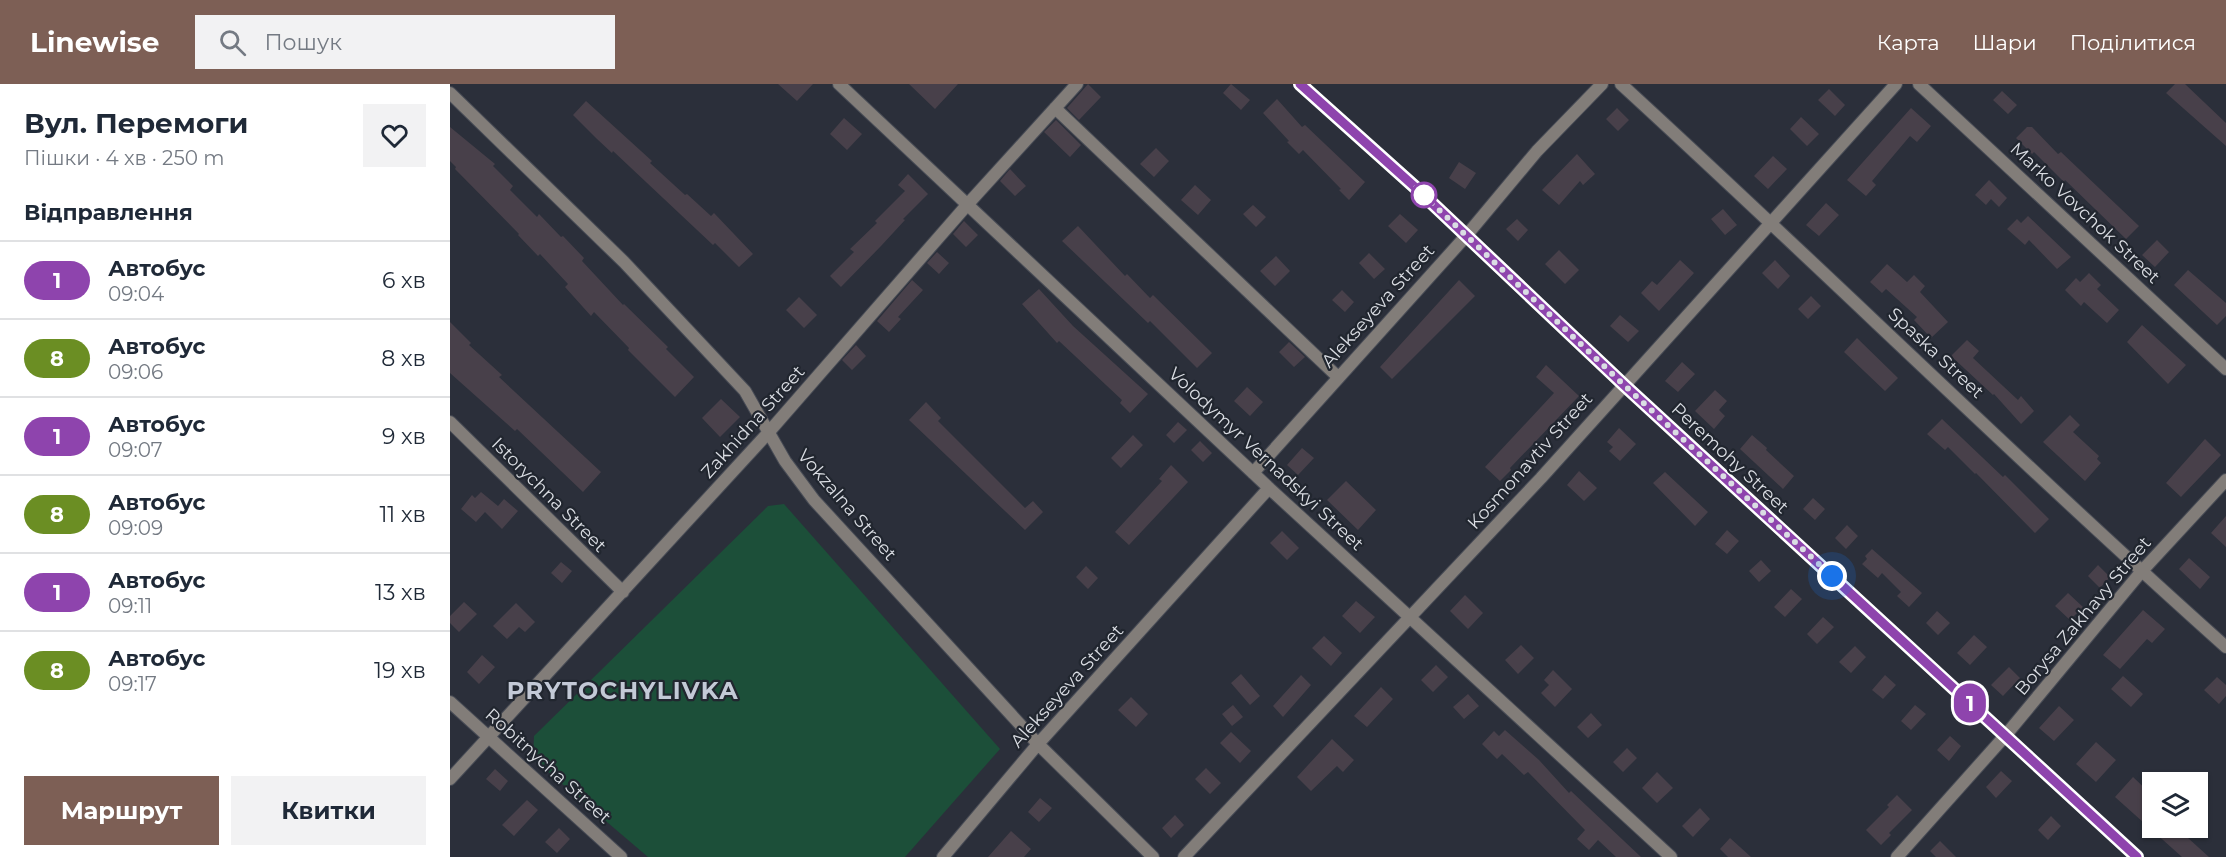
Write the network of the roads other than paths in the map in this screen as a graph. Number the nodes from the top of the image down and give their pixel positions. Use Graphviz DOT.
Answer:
graph roads {
  1 [pos="839,84"];
  2 [pos="1077,84"];
  3 [pos="1300,84"];
  4 [pos="1602,84"];
  5 [pos="1621,84"];
  6 [pos="1896,84"];
  7 [pos="1919,84"];
  8 [pos="450,93"];
  9 [pos="1055,108"];
  10 [pos="967,205"];
  11 [pos="1771,222"];
  12 [pos="1466,236"];
  13 [pos="2226,369"];
  14 [pos="1338,377"];
  15 [pos="1624,385"];
  16 [pos="450,422"];
  17 [pos="768,433"];
  18 [pos="1253,473"];
  19 [pos="2226,480"];
  20 [pos="1269,488"];
  21 [pos="2141,572"];
  22 [pos="623,592"];
  23 [pos="1410,616"];
  24 [pos="2226,647"];
  25 [pos="450,702"];
  26 [pos="2005,736"];
  27 [pos="489,738"];
  28 [pos="1038,744"];
  29 [pos="450,779"];
  30 [pos="621,857"];
  31 [pos="943,857"];
  32 [pos="1153,857"];
  33 [pos="1184,857"];
  34 [pos="1671,857"];
  35 [pos="1897,857"];
  36 [pos="2138,857"];
  1 -- 10 [label="street, Volodymyr Vernadskyi Street"];
  2 -- 9 [label="street, Zakhidna Street"];
  3 -- 12 [label="main road, Peremohy Street"];
  4 -- 12 [label="street, Alekseyeva Street"];
  5 -- 11 [label="street, Spaska Street"];
  6 -- 11 [label="street, Kosmonavtiv Street"];
  7 -- 13 [label="street, Marko Vovchok Street"];
  8 -- 17 [label="street, Vokzalna Street"];
  9 -- 10 [label="street, Zakhidna Street"];
  9 -- 14 [label="street"];
  10 -- 17 [label="street, Zakhidna Street"];
  10 -- 18 [label="street, Volodymyr Vernadskyi Street"];
  11 -- 15 [label="street, Kosmonavtiv Street"];
  11 -- 21 [label="street, Spaska Street"];
  12 -- 14 [label="street, Alekseyeva Street"];
  12 -- 15 [label="main road, Peremohy Street"];
  14 -- 18 [label="street, Alekseyeva Street"];
  15 -- 23 [label="street, Kosmonavtiv Street"];
  15 -- 26 [label="main road, Peremohy Street"];
  16 -- 22 [label="street, Istorychna Street"];
  17 -- 22 [label="street, Zakhidna Street"];
  17 -- 28 [label="street, Vokzalna Street"];
  18 -- 20 [label="street, Volodymyr Vernadskyi Street"];
  19 -- 21 [label="street, Borysa Zakhavy Street"];
  20 -- 23 [label="street, Volodymyr Vernadskyi Street"];
  20 -- 28 [label="street, Alekseyeva Street"];
  21 -- 24 [label="street, Spaska Street"];
  21 -- 26 [label="street, Borysa Zakhavy Street"];
  22 -- 27 [label="street, Zakhidna Street"];
  23 -- 33 [label="street, Kosmonavtiv Street"];
  23 -- 34 [label="street, Volodymyr Vernadskyi Street"];
  25 -- 27 [label="street, Robitnycha Street"];
  26 -- 35 [label="street, Borysa Zakhavy Street"];
  26 -- 36 [label="main road, Peremohy Street"];
  27 -- 29 [label="street, Zakhidna Street"];
  27 -- 30 [label="street, Robitnycha Street"];
  28 -- 31 [label="street, Alekseyeva Street"];
  28 -- 32 [label="street, Vokzalna Street"];
}
